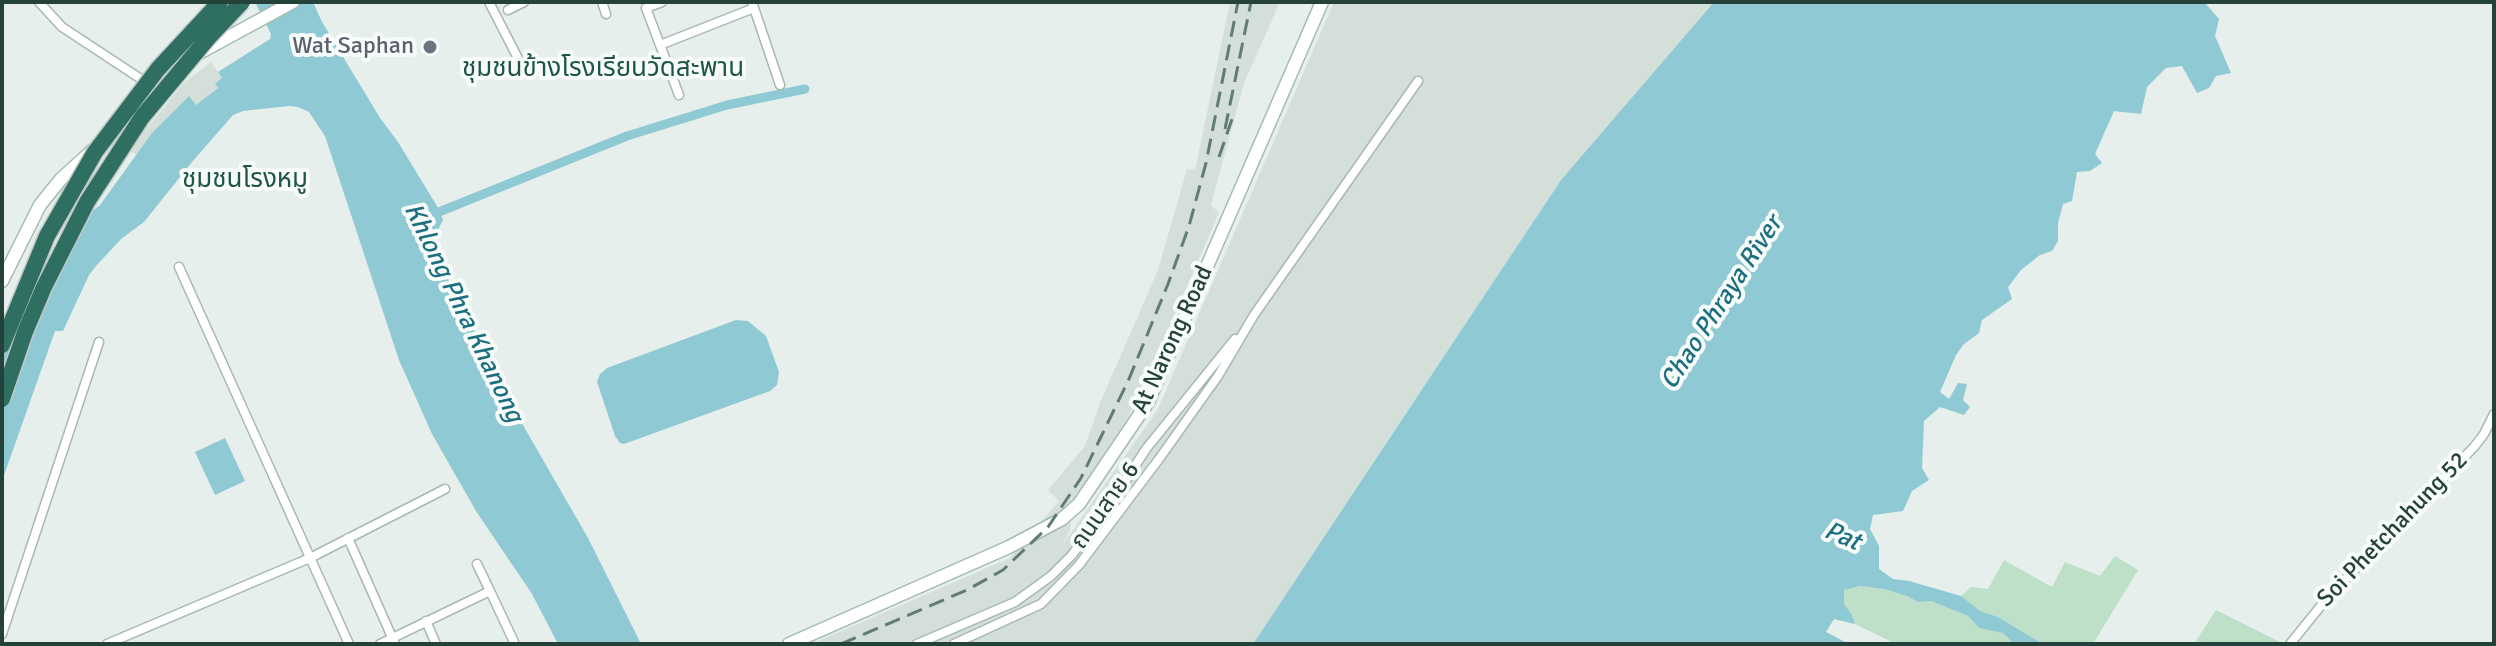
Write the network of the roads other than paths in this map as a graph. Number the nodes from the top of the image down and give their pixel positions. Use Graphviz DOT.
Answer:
graph roads {
  1 [pos="39,2"];
  2 [pos="220,2"];
  3 [pos="242,2"];
  4 [pos="293,2"];
  5 [pos="489,2"];
  6 [pos="524,2"];
  7 [pos="602,2"];
  8 [pos="662,2"];
  9 [pos="1322,2"];
  10 [pos="645,5"];
  11 [pos="753,5"];
  12 [pos="508,10"];
  13 [pos="606,14"];
  14 [pos="660,45"];
  15 [pos="525,72"];
  16 [pos="1418,81"];
  17 [pos="780,85"];
  18 [pos="155,88"];
  19 [pos="679,95"];
  20 [pos="179,267"];
  21 [pos="2,281"];
  22 [pos="1254,315"];
  23 [pos="99,342"];
  24 [pos="2,345"];
  25 [pos="2,399"];
  26 [pos="2494,414"];
  27 [pos="445,489"];
  28 [pos="348,538"];
  29 [pos="310,558"];
  30 [pos="477,564"];
  31 [pos="490,591"];
  32 [pos="426,621"];
  33 [pos="2,634"];
  34 [pos="393,641"];
  35 [pos="514,642"];
  36 [pos="107,644"];
  37 [pos="349,644"];
  38 [pos="380,644"];
  39 [pos="436,644"];
  40 [pos="789,644"];
  41 [pos="917,644"];
  42 [pos="954,644"];
  43 [pos="2290,644"];
  1 -- 18 [label="street"];
  2 -- 24 [label="highway, bridge"];
  3 -- 25 [label="highway, bridge"];
  4 -- 18 [label="street"];
  5 -- 15 [label="street"];
  6 -- 12 [label="street"];
  7 -- 13 [label="street"];
  8 -- 10 [label="street"];
  9 -- 40 [label="street, At Narong Road"];
  10 -- 14 [label="street"];
  11 -- 14 [label="street"];
  11 -- 17 [label="street"];
  14 -- 19 [label="street"];
  16 -- 22 [label="street, ถนนสาย 6"];
  18 -- 21 [label="street"];
  20 -- 29 [label="street"];
  22 -- 41 [label="street, ถนนสาย 6"];
  22 -- 42 [label="street, ถนนสาย 6"];
  23 -- 33 [label="street"];
  26 -- 43 [label="street, Soi Phetchahung 52"];
  27 -- 28 [label="street"];
  28 -- 29 [label="street"];
  28 -- 34 [label="street"];
  29 -- 36 [label="street"];
  29 -- 37 [label="street"];
  30 -- 31 [label="street"];
  31 -- 32 [label="street"];
  31 -- 35 [label="street"];
  32 -- 34 [label="street"];
  32 -- 39 [label="street"];
  34 -- 38 [label="street"];
}
